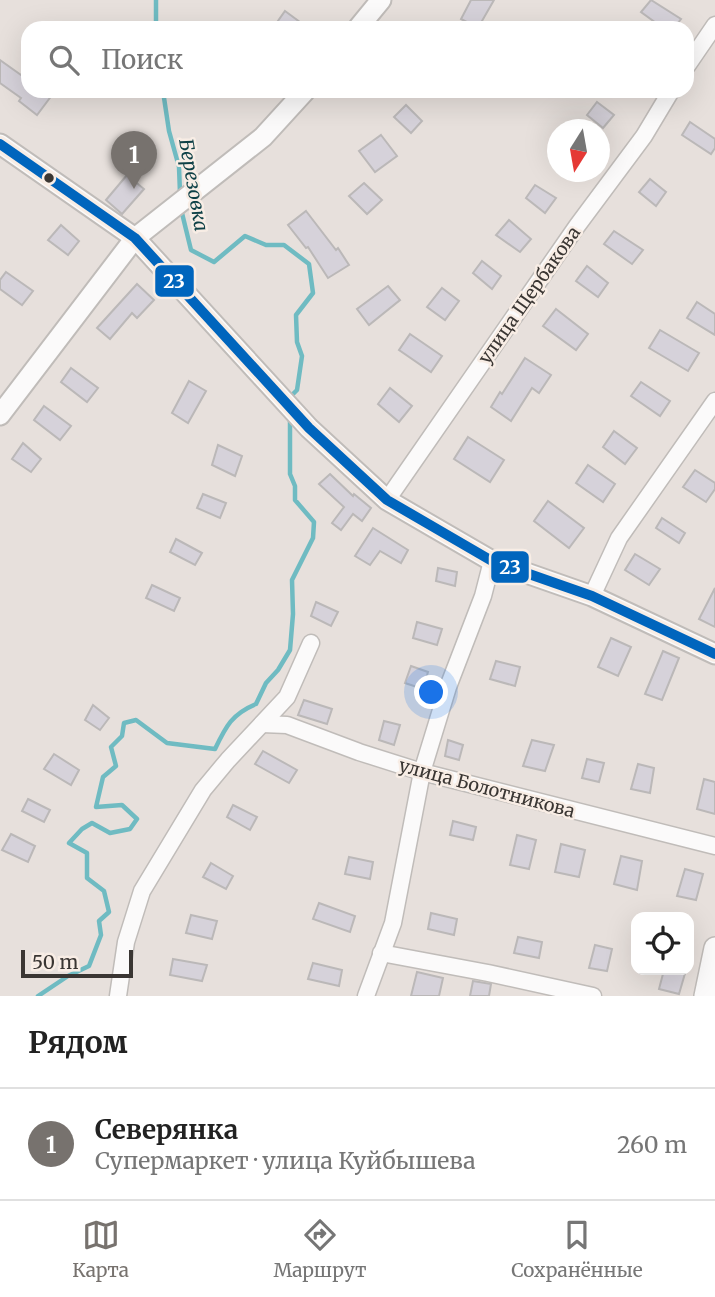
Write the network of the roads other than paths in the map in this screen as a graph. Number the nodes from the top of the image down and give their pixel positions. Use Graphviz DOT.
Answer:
graph roads {
  1 [pos="381,0"];
  2 [pos="364,21"];
  3 [pos="715,25"];
  4 [pos="694,56"];
  5 [pos="299,98"];
  6 [pos="667,98"];
  7 [pos="0,144"];
  8 [pos="135,238"];
  9 [pos="715,401"];
  10 [pos="0,415"];
  11 [pos="387,500"];
  12 [pos="492,561"];
  13 [pos="592,596"];
  14 [pos="311,643"];
  15 [pos="715,654"];
  16 [pos="262,724"];
  17 [pos="422,772"];
  18 [pos="715,846"];
  19 [pos="715,948"];
  20 [pos="381,953"];
  21 [pos="118,996"];
  22 [pos="366,996"];
  23 [pos="593,996"];
  24 [pos="705,996"];
  1 -- 2 [label="street"];
  3 -- 4 [label="street"];
  5 -- 8 [label="street"];
  6 -- 11 [label="street, улица Щербакова"];
  7 -- 8 [label="street"];
  8 -- 10 [label="street"];
  8 -- 11 [label="street"];
  9 -- 13 [label="street"];
  11 -- 12 [label="street"];
  12 -- 13 [label="street"];
  12 -- 17 [label="street"];
  13 -- 15 [label="street"];
  14 -- 16 [label="street"];
  16 -- 17 [label="street, улица Болотникова"];
  16 -- 21 [label="street"];
  17 -- 18 [label="street, улица Болотникова"];
  17 -- 20 [label="street"];
  19 -- 24 [label="main road"];
  20 -- 22 [label="street"];
  20 -- 23 [label="street"];
}
